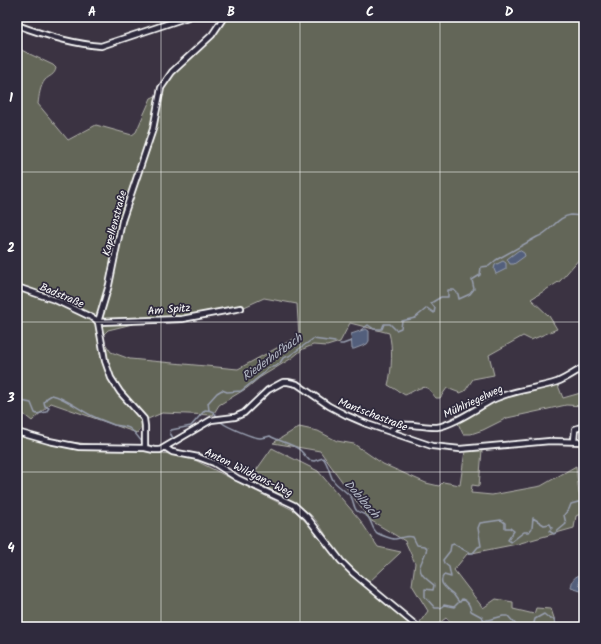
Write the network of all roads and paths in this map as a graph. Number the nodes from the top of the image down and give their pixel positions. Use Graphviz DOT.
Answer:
graph roads {
  1 [pos="188,17"];
  2 [pos="224,17"];
  3 [pos="17,25"];
  4 [pos="17,288"];
  5 [pos="241,308"];
  6 [pos="98,322"];
  7 [pos="584,367"];
  8 [pos="584,426"];
  9 [pos="390,431"];
  10 [pos="17,432"];
  11 [pos="574,441"];
  12 [pos="584,442"];
  13 [pos="145,448"];
  14 [pos="166,448"];
  15 [pos="418,627"];
  1 -- 3 [label="street"];
  2 -- 6 [label="street, Kapellenstraße"];
  4 -- 6 [label="street, Badstraße"];
  5 -- 6 [label="street, Am Spitz"];
  6 -- 13 [label="street, Kapellenstraße"];
  7 -- 9 [label="street, Mühlriegelweg"];
  8 -- 11 [label="street"];
  9 -- 11 [label="street, Mantschastraße"];
  9 -- 14 [label="street, Mantschastraße"];
  10 -- 13 [label="street"];
  11 -- 12 [label="street, Mantschastraße"];
  13 -- 14 [label="street"];
  14 -- 15 [label="street, Anton Wildgans-Weg"];
}
